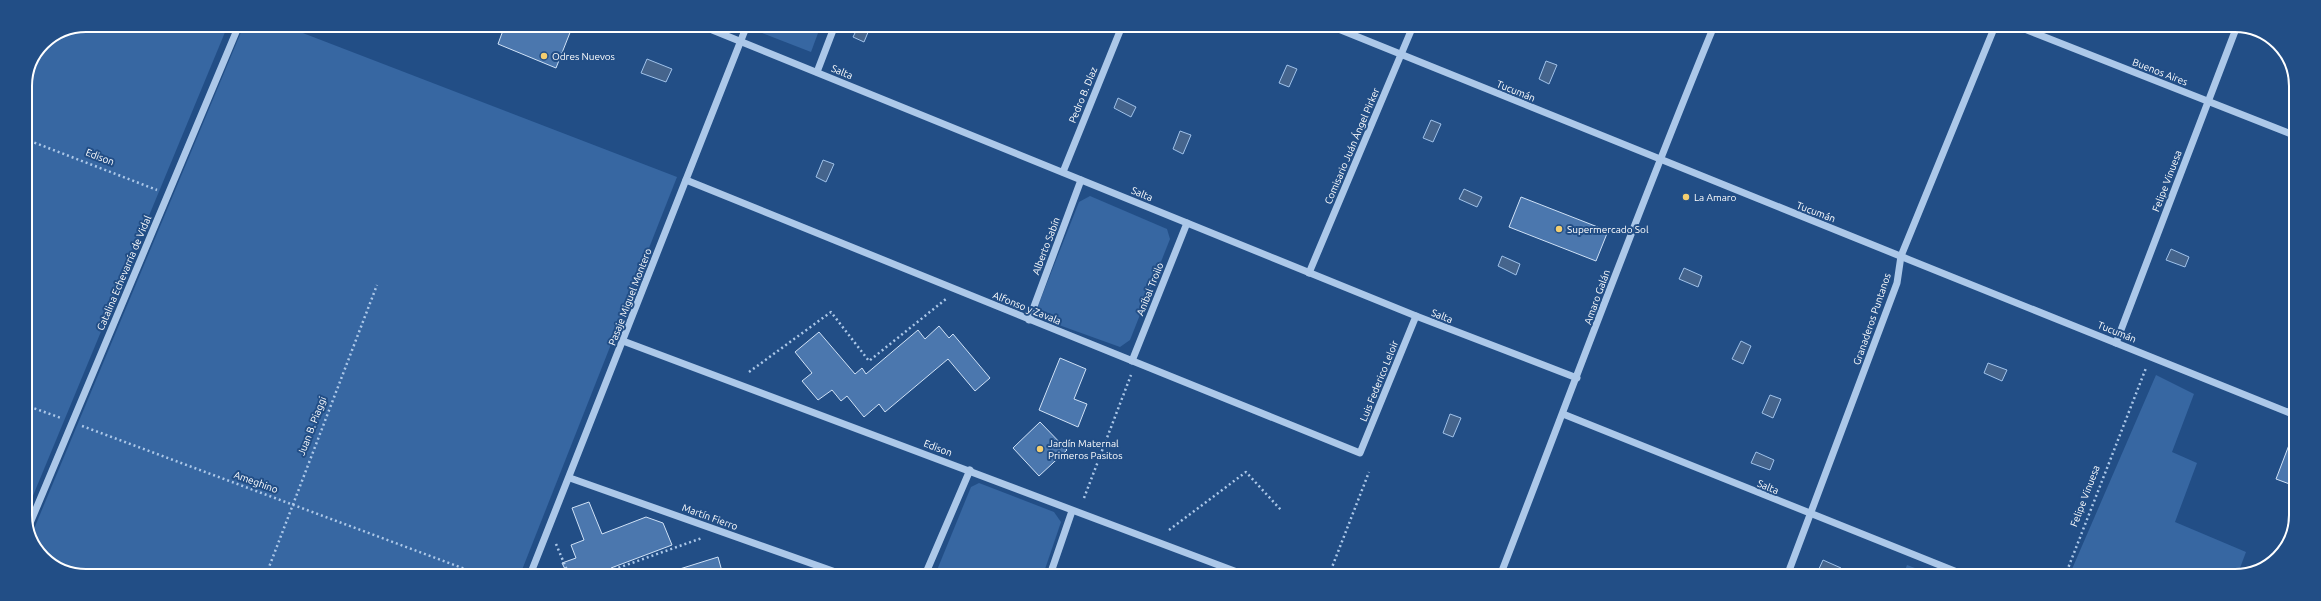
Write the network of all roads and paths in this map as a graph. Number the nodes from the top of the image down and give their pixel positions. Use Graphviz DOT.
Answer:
graph roads {
  1 [pos="236,32"];
  2 [pos="717,32"];
  3 [pos="745,32"];
  4 [pos="831,32"];
  5 [pos="1120,32"];
  6 [pos="1346,32"];
  7 [pos="1410,32"];
  8 [pos="1712,32"];
  9 [pos="1993,32"];
  10 [pos="2032,32"];
  11 [pos="2235,32"];
  12 [pos="741,42"];
  13 [pos="1401,54"];
  14 [pos="817,72"];
  15 [pos="2208,102"];
  16 [pos="2289,133"];
  17 [pos="32,141"];
  18 [pos="1659,160"];
  19 [pos="1063,172"];
  20 [pos="686,180"];
  21 [pos="1081,180"];
  22 [pos="168,194"];
  23 [pos="1187,223"];
  24 [pos="1901,256"];
  25 [pos="1309,273"];
  26 [pos="377,285"];
  27 [pos="946,299"];
  28 [pos="1416,316"];
  29 [pos="1029,320"];
  30 [pos="623,341"];
  31 [pos="2116,343"];
  32 [pos="2151,357"];
  33 [pos="1132,361"];
  34 [pos="749,372"];
  35 [pos="1130,375"];
  36 [pos="1577,378"];
  37 [pos="32,408"];
  38 [pos="2289,413"];
  39 [pos="1563,414"];
  40 [pos="72,422"];
  41 [pos="1360,453"];
  42 [pos="970,470"];
  43 [pos="1369,472"];
  44 [pos="570,478"];
  45 [pos="1084,498"];
  46 [pos="293,504"];
  47 [pos="1281,510"];
  48 [pos="1072,511"];
  49 [pos="1811,514"];
  50 [pos="32,518"];
  51 [pos="1169,530"];
  52 [pos="702,537"];
  53 [pos="556,544"];
  54 [pos="268,569"];
  55 [pos="465,569"];
  56 [pos="532,569"];
  57 [pos="566,569"];
  58 [pos="615,569"];
  59 [pos="827,569"];
  60 [pos="929,569"];
  61 [pos="1052,569"];
  62 [pos="1229,569"];
  63 [pos="1332,569"];
  64 [pos="1503,569"];
  65 [pos="1790,569"];
  66 [pos="1949,569"];
  67 [pos="2068,569"];
  1 -- 22 [label="street, Catalina Echevarría de Vidal"];
  2 -- 12 [label="street, Salta"];
  3 -- 12 [label="street, Pasaje Miguel Montero"];
  4 -- 14 [label="street"];
  5 -- 19 [label="street, Pedro B. Díaz"];
  6 -- 13 [label="street, Tucumán"];
  7 -- 13 [label="street, Comisario Juán Ángel Pirker"];
  8 -- 18 [label="street, Amaro Galán"];
  9 -- 24 [label="street, Granaderos Puntanos"];
  10 -- 15 [label="street, Buenos Aires"];
  11 -- 15 [label="street, Felipe Vinuesa"];
  12 -- 14 [label="street, Salta"];
  12 -- 20 [label="street, Pasaje Miguel Montero"];
  13 -- 18 [label="street, Tucumán"];
  13 -- 25 [label="street, Comisario Juán Ángel Pirker"];
  14 -- 19 [label="street, Salta"];
  15 -- 16 [label="street, Buenos Aires"];
  15 -- 31 [label="street, Felipe Vinuesa"];
  17 -- 22 [label="path, Edison"];
  18 -- 24 [label="street, Tucumán"];
  18 -- 36 [label="street, Amaro Galán"];
  19 -- 21 [label="street, Salta"];
  20 -- 29 [label="street, Alfonso y Zavala"];
  20 -- 30 [label="street, Pasaje Miguel Montero"];
  21 -- 23 [label="street, Salta"];
  21 -- 29 [label="street, Alberto Sabín"];
  22 -- 40 [label="street, Catalina Echevarría de Vidal"];
  23 -- 25 [label="street, Salta"];
  23 -- 33 [label="street, Aníbal Troilo"];
  24 -- 31 [label="street, Tucumán"];
  24 -- 49 [label="street, Granaderos Puntanos"];
  25 -- 28 [label="street, Salta"];
  26 -- 46 [label="path, Juan B. Piaggi"];
  27 -- 34 [label="path"];
  28 -- 36 [label="street, Salta"];
  28 -- 41 [label="street, Luis Federico Leloir"];
  29 -- 33 [label="street, Alfonso y Zavala"];
  30 -- 42 [label="street, Edison"];
  30 -- 44 [label="street, Pasaje Miguel Montero"];
  31 -- 32 [label="street, Tucumán"];
  32 -- 38 [label="street, Tucumán"];
  32 -- 67 [label="path, Felipe Vinuesa"];
  33 -- 41 [label="street, Alfonso y Zavala"];
  35 -- 45 [label="path"];
  36 -- 39 [label="street, Amaro Galán"];
  37 -- 40 [label="path, Ameghino"];
  39 -- 49 [label="street, Salta"];
  39 -- 64 [label="street, Amaro Galán"];
  40 -- 46 [label="path, Ameghino"];
  40 -- 50 [label="street, Catalina Echevarría de Vidal"];
  42 -- 48 [label="street, Edison"];
  42 -- 60 [label="street"];
  43 -- 63 [label="path"];
  44 -- 56 [label="street, Pasaje Miguel Montero"];
  44 -- 59 [label="street, Martín Fierro"];
  46 -- 54 [label="path, Juan B. Piaggi"];
  46 -- 55 [label="path, Ameghino"];
  47 -- 51 [label="path"];
  48 -- 61 [label="street"];
  48 -- 62 [label="street, Edison"];
  49 -- 65 [label="street, Granaderos Puntanos"];
  49 -- 66 [label="street, Salta"];
  52 -- 58 [label="path"];
  53 -- 57 [label="path"];
}
